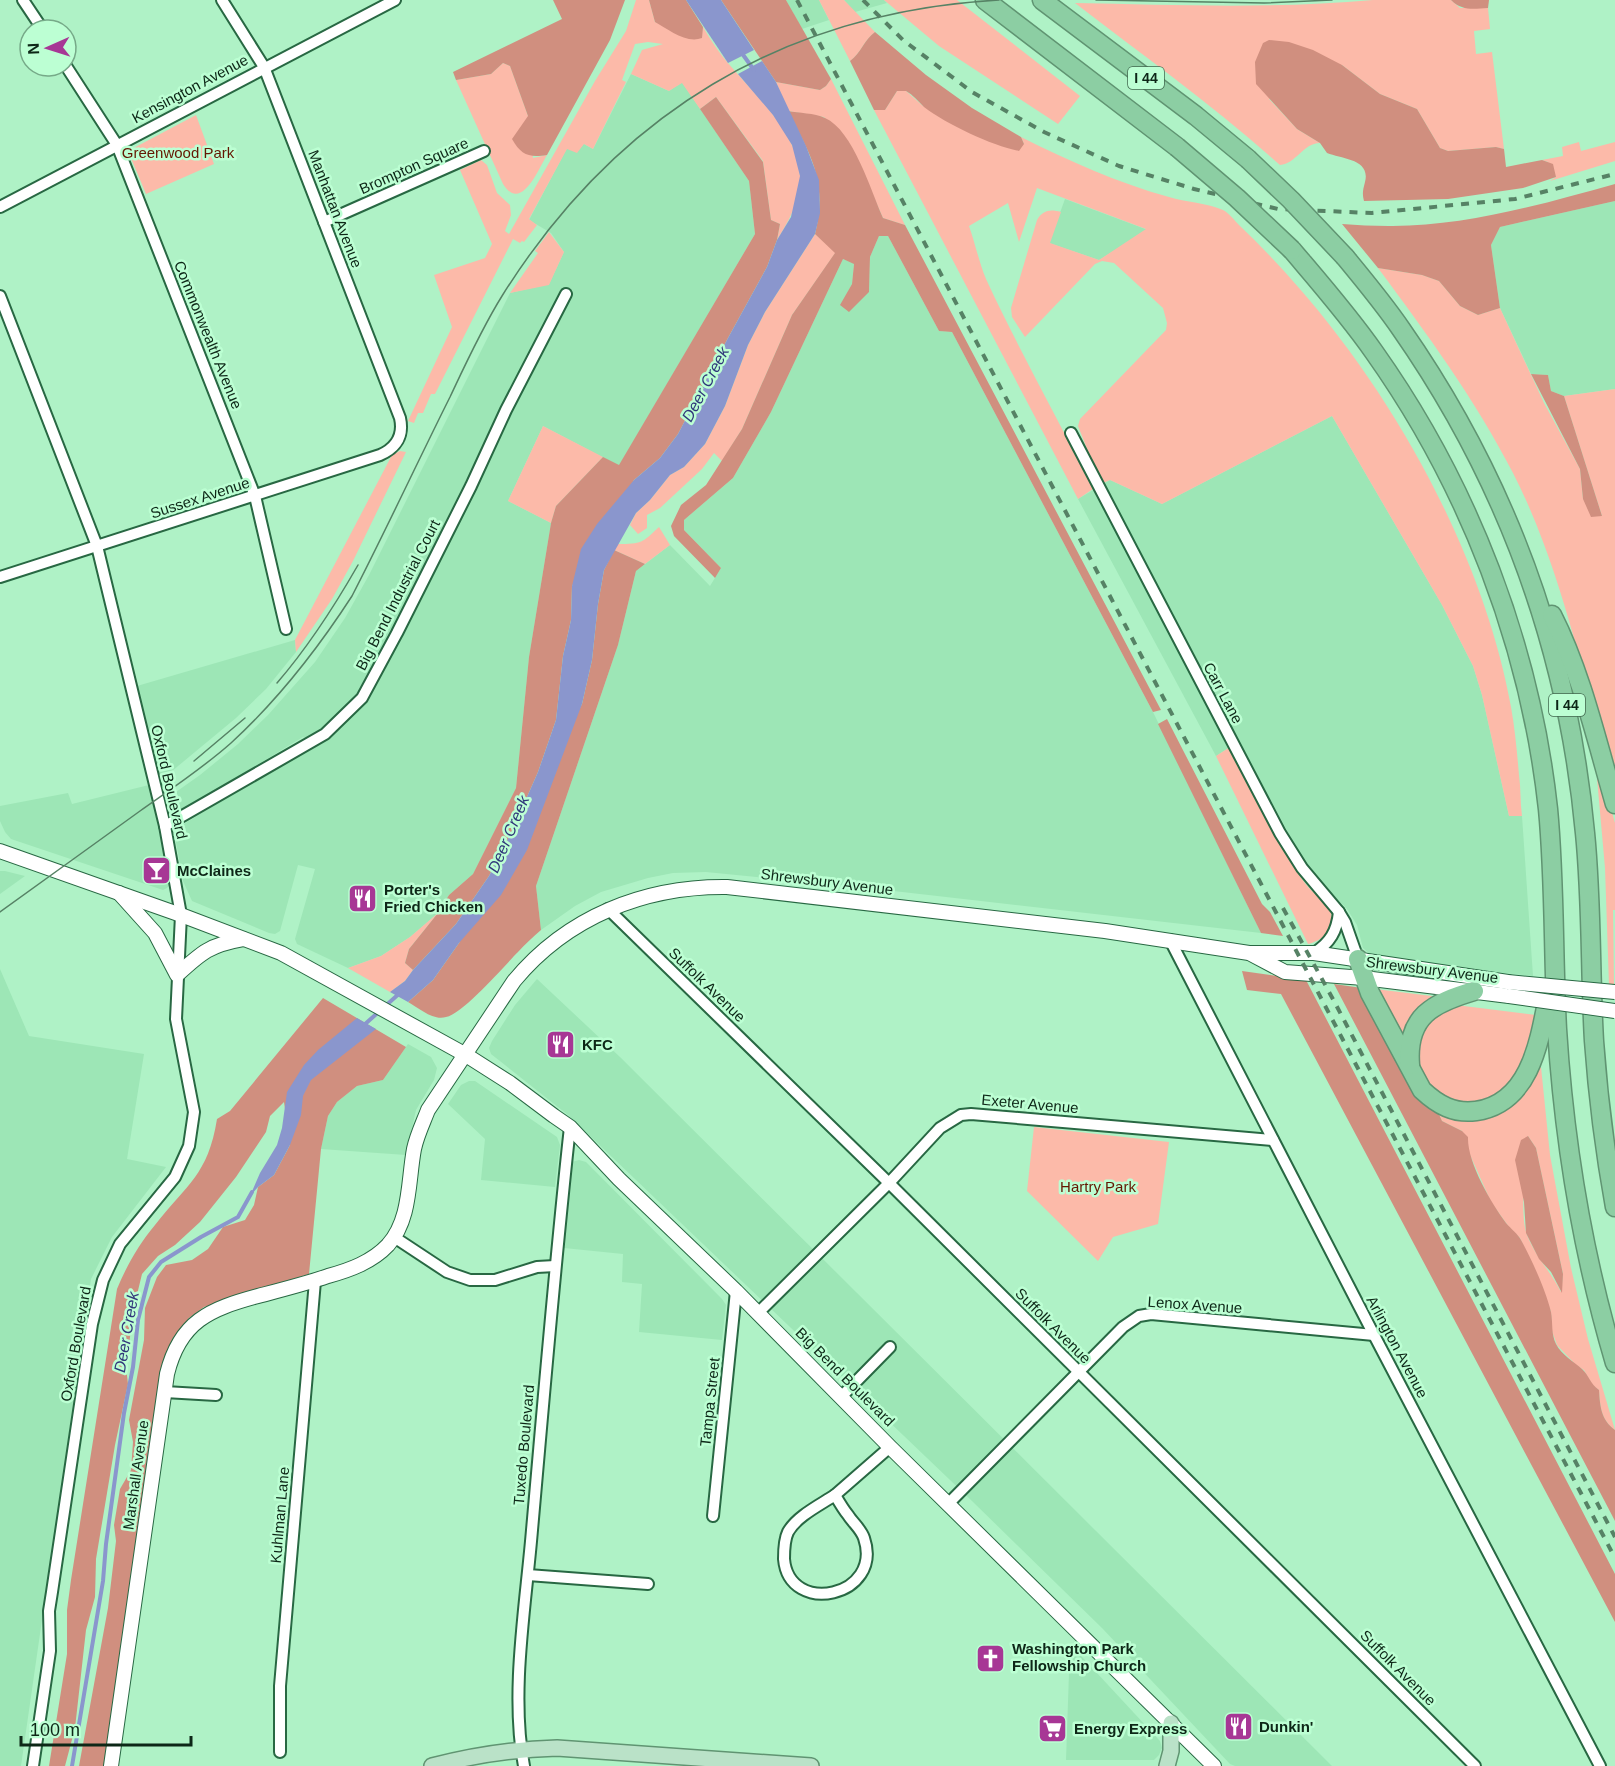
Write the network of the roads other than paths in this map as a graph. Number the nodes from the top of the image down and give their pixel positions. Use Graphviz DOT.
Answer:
graph roads {
  1 [pos="23,0"];
  2 [pos="222,0"];
  3 [pos="395,0"];
  4 [pos="985,0"];
  5 [pos="1042,0"];
  6 [pos="35,18"];
  7 [pos="264,67"];
  8 [pos="74,78"];
  9 [pos="117,145"];
  10 [pos="484,151"];
  11 [pos="0,207"];
  12 [pos="324,222"];
  13 [pos="566,294"];
  14 [pos="0,296"];
  15 [pos="1071,433"];
  16 [pos="401,436"];
  17 [pos="255,496"];
  18 [pos="97,546"];
  19 [pos="1522,553"];
  20 [pos="0,577"];
  21 [pos="286,629"];
  22 [pos="1615,804"];
  23 [pos="165,826"];
  24 [pos="0,851"];
  25 [pos="119,893"];
  26 [pos="608,909"];
  27 [pos="1340,912"];
  28 [pos="181,915"];
  29 [pos="245,939"];
  30 [pos="1170,940"];
  31 [pos="1249,953"];
  32 [pos="1314,953"];
  33 [pos="1358,959"];
  34 [pos="1555,967"];
  35 [pos="177,975"];
  36 [pos="1364,978"];
  37 [pos="1474,992"];
  38 [pos="1615,992"];
  39 [pos="1615,1011"];
  40 [pos="466,1054"];
  41 [pos="1411,1069"];
  42 [pos="570,1128"];
  43 [pos="1273,1140"];
  44 [pos="889,1183"];
  45 [pos="1615,1207"];
  46 [pos="394,1238"];
  47 [pos="555,1266"];
  48 [pos="315,1281"];
  49 [pos="736,1291"];
  50 [pos="758,1313"];
  51 [pos="1374,1335"];
  52 [pos="890,1347"];
  53 [pos="1615,1363"];
  54 [pos="1077,1372"];
  55 [pos="165,1392"];
  56 [pos="216,1395"];
  57 [pos="842,1397"];
  58 [pos="890,1447"];
  59 [pos="836,1496"];
  60 [pos="948,1504"];
  61 [pos="713,1516"];
  62 [pos="528,1575"];
  63 [pos="648,1584"];
  64 [pos="1171,1723"];
  65 [pos="521,1749"];
  66 [pos="280,1752"];
  67 [pos="755,1765"];
  68 [pos="33,1766"];
  69 [pos="111,1766"];
  70 [pos="432,1766"];
  71 [pos="524,1766"];
  72 [pos="811,1766"];
  73 [pos="1167,1766"];
  74 [pos="1214,1766"];
  75 [pos="1475,1766"];
  76 [pos="1600,1766"];
  1 -- 6 [label="street"];
  2 -- 7 [label="street, Manhattan Avenue"];
  3 -- 7 [label="street, Kensington Avenue"];
  4 -- 34 [label="highway, I 44, bridge"];
  5 -- 19 [label="highway, I 44, bridge"];
  7 -- 9 [label="street, Kensington Avenue"];
  7 -- 12 [label="street, Manhattan Avenue"];
  8 -- 9 [label="street, Commonwealth Avenue"];
  9 -- 11 [label="street, Kensington Avenue"];
  9 -- 17 [label="street, Commonwealth Avenue"];
  10 -- 12 [label="street, Brompton Square"];
  12 -- 16 [label="street, Manhattan Avenue"];
  13 -- 23 [label="street, Big Bend Industrial Court"];
  14 -- 18 [label="street, Oxford Boulevard"];
  15 -- 27 [label="street, Carr Lane"];
  16 -- 17 [label="street, Sussex Avenue"];
  17 -- 18 [label="street, Sussex Avenue"];
  17 -- 21 [label="street, Commonwealth Avenue"];
  18 -- 20 [label="street, Sussex Avenue"];
  18 -- 23 [label="street, Oxford Boulevard"];
  19 -- 22 [label="highway"];
  19 -- 45 [label="highway, I 44"];
  23 -- 28 [label="street, Oxford Boulevard"];
  24 -- 25 [label="main road, Big Bend Boulevard"];
  25 -- 28 [label="main road, Big Bend Boulevard"];
  25 -- 35 [label="main road"];
  26 -- 30 [label="main road, Shrewsbury Avenue"];
  26 -- 40 [label="main road, Shrewsbury Avenue"];
  26 -- 44 [label="street, Suffolk Avenue"];
  27 -- 32 [label="street"];
  27 -- 33 [label="street, Carr Lane"];
  28 -- 29 [label="main road, Big Bend Boulevard"];
  28 -- 35 [label="street, Oxford Boulevard"];
  29 -- 35 [label="main road"];
  29 -- 40 [label="main road, Big Bend Boulevard"];
  30 -- 31 [label="main road, Shrewsbury Avenue"];
  30 -- 43 [label="street, Arlington Avenue"];
  31 -- 32 [label="main road, Shrewsbury Avenue"];
  31 -- 36 [label="main road, Shrewsbury Avenue"];
  32 -- 33 [label="main road, Shrewsbury Avenue"];
  33 -- 36 [label="highway"];
  33 -- 38 [label="main road, Shrewsbury Avenue, bridge"];
  34 -- 41 [label="highway"];
  34 -- 53 [label="highway, I 44"];
  35 -- 68 [label="street, Oxford Boulevard"];
  36 -- 37 [label="main road, Shrewsbury Avenue"];
  36 -- 41 [label="highway"];
  37 -- 39 [label="main road, Shrewsbury Avenue, bridge"];
  37 -- 41 [label="highway"];
  40 -- 42 [label="main road, Big Bend Boulevard"];
  40 -- 46 [label="main road, Shrewsbury Avenue"];
  42 -- 47 [label="street, Tuxedo Boulevard"];
  42 -- 49 [label="main road, Big Bend Boulevard"];
  43 -- 44 [label="street, Exeter Avenue"];
  43 -- 51 [label="street, Arlington Avenue"];
  44 -- 50 [label="street, Exeter Avenue"];
  44 -- 54 [label="street, Suffolk Avenue"];
  46 -- 47 [label="street"];
  46 -- 48 [label="main road, Marshall Avenue"];
  47 -- 62 [label="street, Tuxedo Boulevard"];
  48 -- 55 [label="main road, Marshall Avenue"];
  48 -- 66 [label="street, Kuhlman Lane"];
  49 -- 50 [label="main road, Big Bend Boulevard"];
  49 -- 61 [label="street, Tampa Street"];
  50 -- 57 [label="main road, Big Bend Boulevard"];
  51 -- 54 [label="street, Lenox Avenue"];
  51 -- 76 [label="street, Arlington Avenue"];
  52 -- 57 [label="street"];
  54 -- 60 [label="street, Lenox Avenue"];
  54 -- 75 [label="street, Suffolk Avenue"];
  55 -- 56 [label="street"];
  55 -- 69 [label="main road, Marshall Avenue"];
  57 -- 58 [label="main road, Big Bend Boulevard"];
  58 -- 59 [label="street"];
  58 -- 60 [label="main road, Big Bend Boulevard"];
  59 -- 59 [label="street"];
  60 -- 64 [label="main road, Big Bend Boulevard"];
  62 -- 63 [label="street"];
  62 -- 65 [label="street, Tuxedo Boulevard"];
  64 -- 73 [label="main road"];
  64 -- 74 [label="main road, Big Bend Boulevard"];
  65 -- 67 [label="main road"];
  65 -- 70 [label="main road"];
  65 -- 71 [label="street, Tuxedo Boulevard"];
  67 -- 72 [label="main road"];
}
